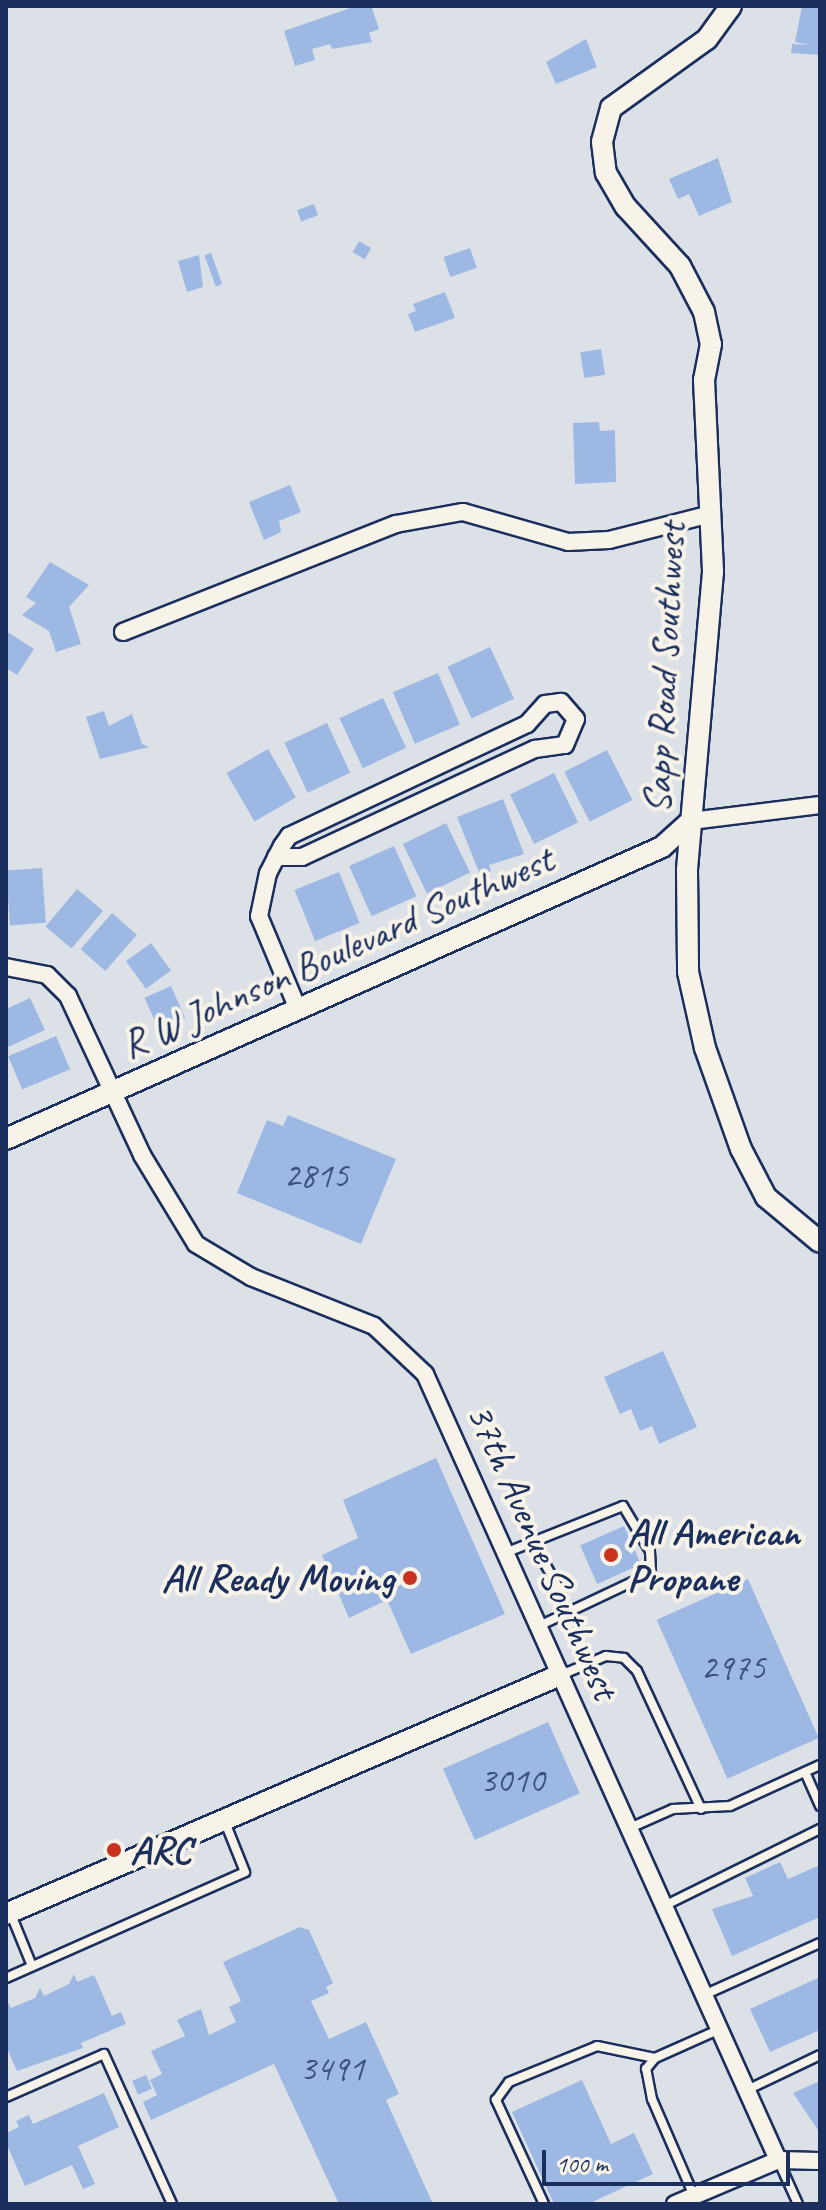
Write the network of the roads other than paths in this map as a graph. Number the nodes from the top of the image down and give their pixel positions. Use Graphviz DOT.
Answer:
graph roads {
  1 [pos="731,6"];
  2 [pos="710,514"];
  3 [pos="123,632"];
  4 [pos="820,805"];
  5 [pos="691,821"];
  6 [pos="276,857"];
  7 [pos="6,967"];
  8 [pos="297,1007"];
  9 [pos="112,1092"];
  10 [pos="6,1139"];
  11 [pos="820,1242"];
  12 [pos="532,1541"];
  13 [pos="505,1553"];
  14 [pos="561,1614"];
  15 [pos="539,1626"];
  16 [pos="560,1675"];
  17 [pos="820,1765"];
  18 [pos="805,1772"];
  19 [pos="820,1806"];
  20 [pos="701,1809"];
  21 [pos="225,1821"];
  22 [pos="632,1827"];
  23 [pos="820,1829"];
  24 [pos="666,1905"];
  25 [pos="8,1913"];
  26 [pos="820,1943"];
  27 [pos="32,1966"];
  28 [pos="6,1978"];
  29 [pos="706,1994"];
  30 [pos="721,2029"];
  31 [pos="820,2055"];
  32 [pos="655,2058"];
  33 [pos="749,2089"];
  34 [pos="6,2096"];
  35 [pos="778,2160"];
  36 [pos="820,2161"];
  37 [pos="694,2196"];
  38 [pos="170,2203"];
  39 [pos="544,2204"];
  40 [pos="675,2204"];
  41 [pos="798,2204"];
  1 -- 2 [label="street, Sapp Road Southwest"];
  2 -- 3 [label="street"];
  2 -- 5 [label="street, Sapp Road Southwest"];
  4 -- 5 [label="street"];
  5 -- 8 [label="street, R W Johnson Boulevard Southwest"];
  5 -- 11 [label="street, Sapp Road Southwest"];
  6 -- 6 [label="street"];
  6 -- 8 [label="street"];
  7 -- 9 [label="street, 37th Avenue Southwest"];
  8 -- 9 [label="street, R W Johnson Boulevard Southwest"];
  9 -- 10 [label="street, R W Johnson Boulevard Southwest"];
  9 -- 13 [label="street, 37th Avenue Southwest"];
  12 -- 13 [label="lane"];
  12 -- 14 [label="lane"];
  12 -- 14 [label="lane"];
  13 -- 15 [label="street, 37th Avenue Southwest"];
  14 -- 15 [label="lane"];
  15 -- 16 [label="street, 37th Avenue Southwest"];
  16 -- 20 [label="lane"];
  16 -- 21 [label="street"];
  16 -- 22 [label="street, 37th Avenue Southwest"];
  17 -- 18 [label="lane"];
  18 -- 19 [label="lane"];
  18 -- 20 [label="lane"];
  20 -- 22 [label="lane"];
  21 -- 25 [label="street"];
  21 -- 27 [label="lane"];
  22 -- 24 [label="street, 37th Avenue Southwest"];
  23 -- 24 [label="lane"];
  24 -- 29 [label="street, 37th Avenue Southwest"];
  25 -- 27 [label="lane"];
  26 -- 29 [label="lane"];
  27 -- 28 [label="lane"];
  29 -- 30 [label="street, 37th Avenue Southwest"];
  30 -- 32 [label="lane"];
  30 -- 33 [label="street, 37th Avenue Southwest"];
  31 -- 33 [label="lane"];
  32 -- 37 [label="lane"];
  32 -- 39 [label="lane"];
  33 -- 35 [label="street, 37th Avenue Southwest"];
  34 -- 38 [label="lane"];
  35 -- 36 [label="street"];
  35 -- 37 [label="street"];
  35 -- 41 [label="lane"];
  37 -- 40 [label="street"];
}
